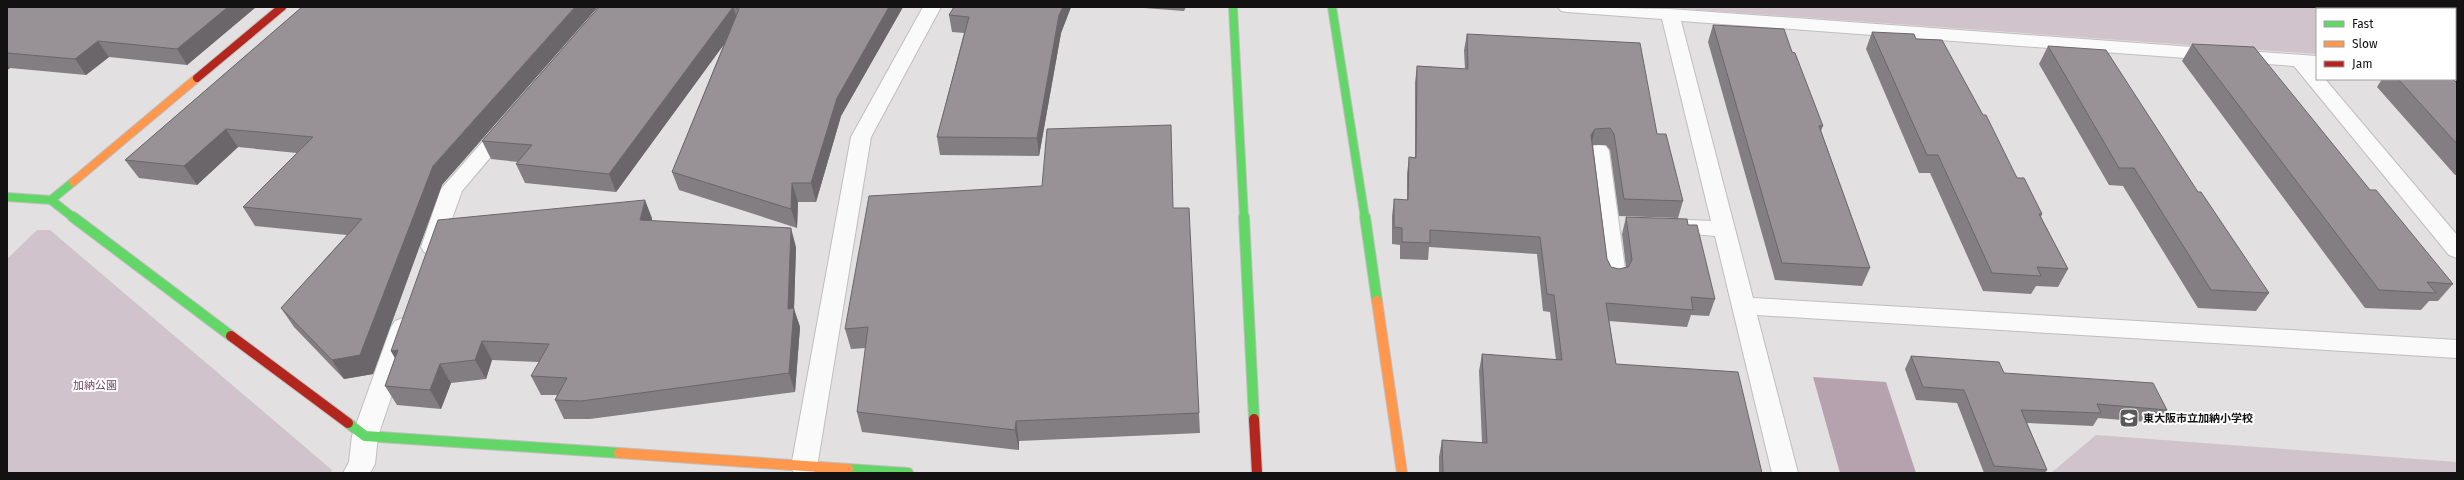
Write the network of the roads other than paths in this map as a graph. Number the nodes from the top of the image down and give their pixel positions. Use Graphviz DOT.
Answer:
graph roads {
  1 [pos="282,7"];
  2 [pos="932,7"];
  3 [pos="1233,7"];
  4 [pos="1332,7"];
  5 [pos="1567,7"];
  6 [pos="1670,14"];
  7 [pos="2308,61"];
  8 [pos="2316,71"];
  9 [pos="2323,80"];
  10 [pos="519,112"];
  11 [pos="1599,151"];
  12 [pos="7,197"];
  13 [pos="51,200"];
  14 [pos="1608,224"];
  15 [pos="1724,229"];
  16 [pos="2457,250"];
  17 [pos="426,264"];
  18 [pos="1615,276"];
  19 [pos="1743,306"];
  20 [pos="410,309"];
  21 [pos="2457,349"];
  22 [pos="365,436"];
  23 [pos="803,470"];
  24 [pos="356,473"];
  25 [pos="908,473"];
  26 [pos="1257,473"];
  27 [pos="1402,473"];
  28 [pos="1785,473"];
  1 -- 13 [label="street"];
  2 -- 23 [label="street"];
  3 -- 26 [label="street"];
  4 -- 27 [label="street"];
  5 -- 6 [label="street"];
  6 -- 7 [label="street"];
  6 -- 15 [label="street"];
  7 -- 8 [label="street"];
  9 -- 16 [label="street"];
  10 -- 17 [label="street"];
  11 -- 14 [label="street"];
  12 -- 13 [label="street"];
  13 -- 22 [label="street"];
  14 -- 15 [label="street"];
  14 -- 18 [label="street"];
  15 -- 19 [label="street"];
  19 -- 21 [label="street"];
  19 -- 28 [label="street"];
  20 -- 22 [label="street"];
  22 -- 23 [label="street"];
  22 -- 24 [label="street"];
  23 -- 25 [label="street"];
}
